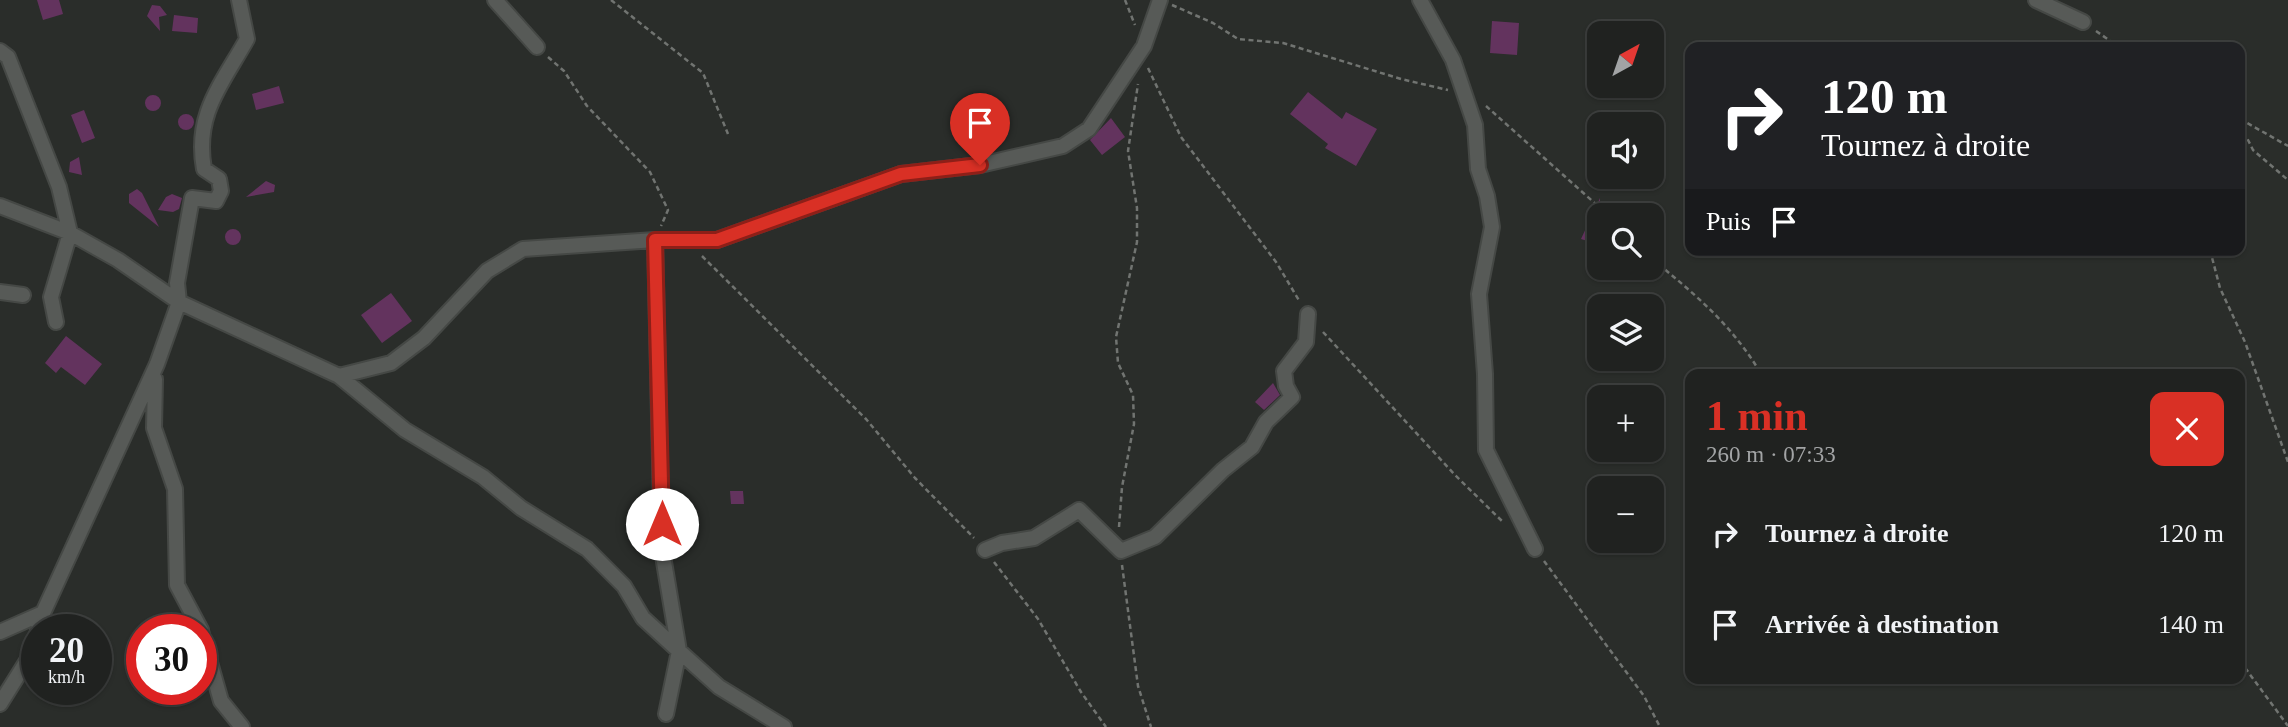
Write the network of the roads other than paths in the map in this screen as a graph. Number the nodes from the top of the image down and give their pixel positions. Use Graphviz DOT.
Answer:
graph roads {
  1 [pos="239,0"];
  2 [pos="495,0"];
  3 [pos="1420,0"];
  4 [pos="2036,0"];
  5 [pos="1166,2"];
  6 [pos="2083,22"];
  7 [pos="537,47"];
  8 [pos="0,51"];
  9 [pos="0,206"];
  10 [pos="70,233"];
  11 [pos="655,240"];
  12 [pos="0,292"];
  13 [pos="23,295"];
  14 [pos="179,302"];
  15 [pos="1308,314"];
  16 [pos="56,322"];
  17 [pos="157,364"];
  18 [pos="339,376"];
  19 [pos="1535,549"];
  20 [pos="985,550"];
  21 [pos="43,613"];
  22 [pos="192,614"];
  23 [pos="0,632"];
  24 [pos="679,651"];
  25 [pos="21,670"];
  26 [pos="217,687"];
  27 [pos="0,704"];
  28 [pos="666,714"];
  29 [pos="242,727"];
  30 [pos="784,727"];
  1 -- 14 [label="street"];
  2 -- 7 [label="street"];
  3 -- 19 [label="street"];
  4 -- 6 [label="street"];
  5 -- 11 [label="street"];
  8 -- 10 [label="street"];
  9 -- 10 [label="street"];
  10 -- 14 [label="street"];
  10 -- 16 [label="street"];
  11 -- 18 [label="street"];
  11 -- 24 [label="street"];
  12 -- 13 [label="street"];
  14 -- 17 [label="street"];
  14 -- 18 [label="street"];
  15 -- 20 [label="street"];
  17 -- 21 [label="street"];
  17 -- 22 [label="street"];
  18 -- 24 [label="street"];
  21 -- 23 [label="street"];
  24 -- 28 [label="street"];
  24 -- 30 [label="street"];
  25 -- 27 [label="street"];
  26 -- 29 [label="street"];
}
